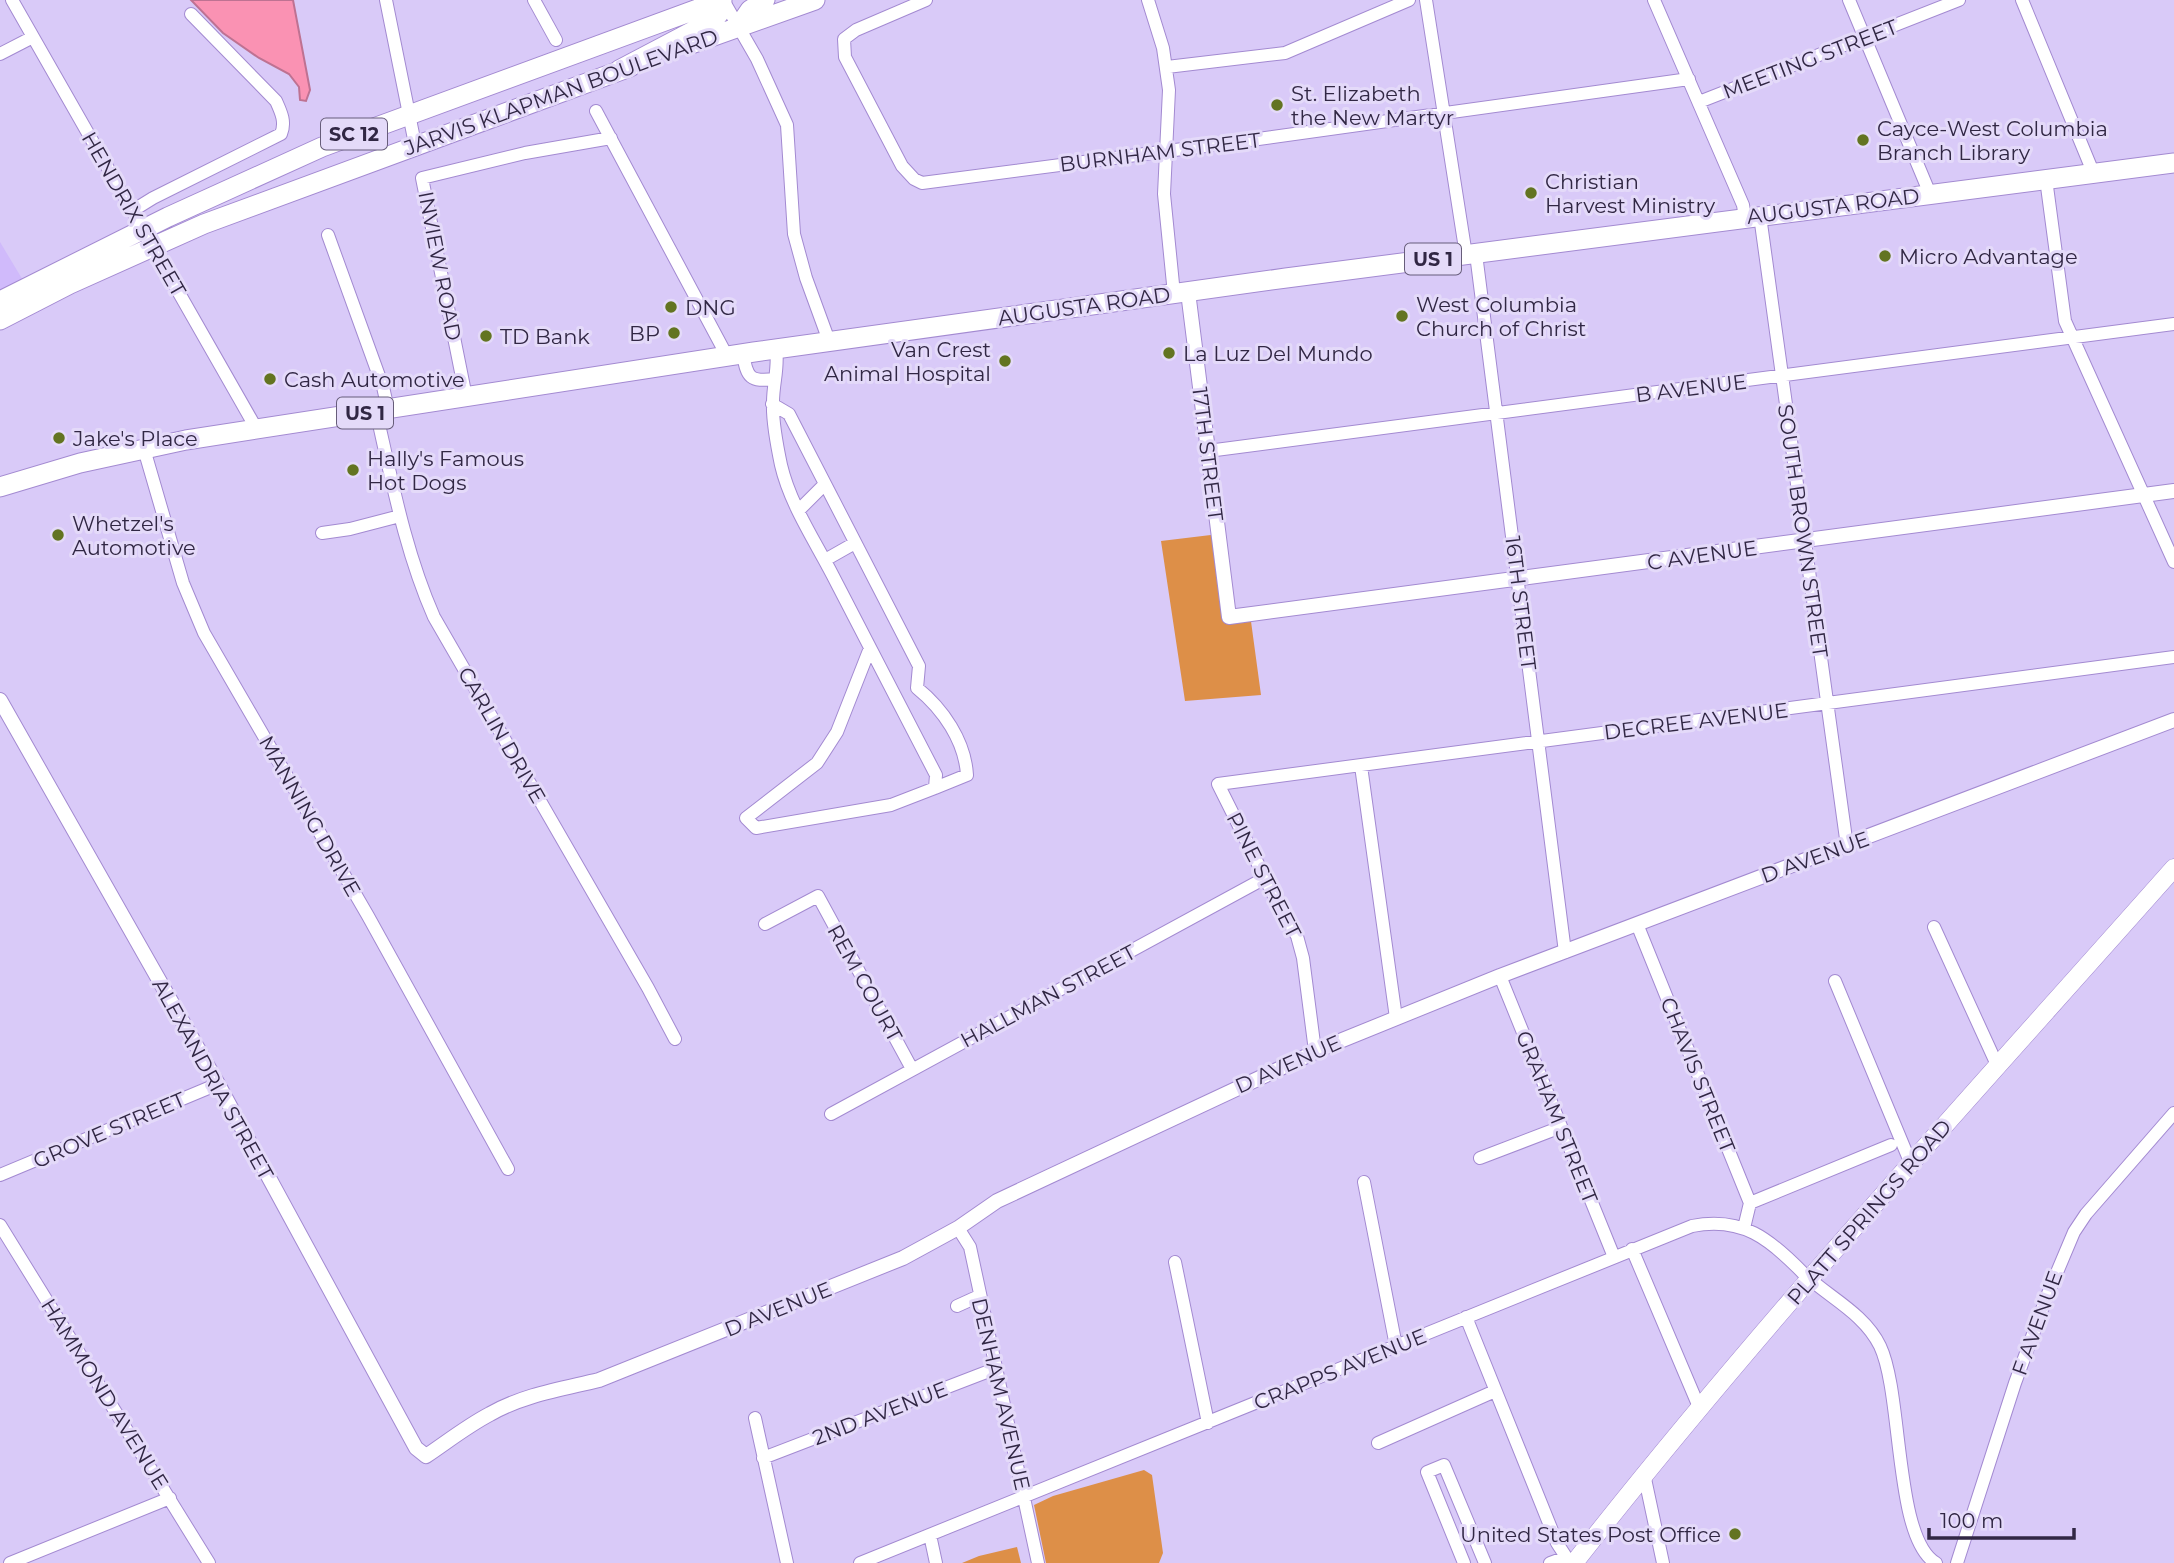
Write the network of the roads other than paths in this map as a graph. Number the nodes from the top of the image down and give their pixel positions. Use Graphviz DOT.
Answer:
graph roads {
  1 [pos="12,0"];
  2 [pos="386,0"];
  3 [pos="534,0"];
  4 [pos="723,0"];
  5 [pos="765,0"];
  6 [pos="815,0"];
  7 [pos="926,0"];
  8 [pos="1148,0"];
  9 [pos="1409,0"];
  10 [pos="1426,0"];
  11 [pos="1654,0"];
  12 [pos="1849,0"];
  13 [pos="1959,0"];
  14 [pos="2022,0"];
  15 [pos="191,14"];
  16 [pos="738,27"];
  17 [pos="33,37"];
  18 [pos="1864,37"];
  19 [pos="556,40"];
  20 [pos="0,54"];
  21 [pos="1167,67"];
  22 [pos="619,70"];
  23 [pos="1689,79"];
  24 [pos="1699,102"];
  25 [pos="596,111"];
  26 [pos="1444,114"];
  27 [pos="409,116"];
  28 [pos="611,138"];
  29 [pos="415,144"];
  30 [pos="1167,150"];
  31 [pos="2174,163"];
  32 [pos="2093,173"];
  33 [pos="2046,179"];
  34 [pos="1930,194"];
  35 [pos="132,211"];
  36 [pos="1753,217"];
  37 [pos="328,235"];
  38 [pos="147,238"];
  39 [pos="1471,254"];
  40 [pos="1181,293"];
  41 [pos="0,301"];
  42 [pos="0,320"];
  43 [pos="2174,324"];
  44 [pos="2073,337"];
  45 [pos="829,341"];
  46 [pos="776,349"];
  47 [pos="735,355"];
  48 [pos="1781,376"];
  49 [pos="775,379"];
  50 [pos="466,397"];
  51 [pos="772,404"];
  52 [pos="382,410"];
  53 [pos="1496,413"];
  54 [pos="256,428"];
  55 [pos="144,449"];
  56 [pos="1208,451"];
  57 [pos="825,484"];
  58 [pos="2,485"];
  59 [pos="2174,491"];
  60 [pos="2144,495"];
  61 [pos="799,510"];
  62 [pos="400,516"];
  63 [pos="322,533"];
  64 [pos="1804,541"];
  65 [pos="855,542"];
  66 [pos="825,560"];
  67 [pos="2174,562"];
  68 [pos="1518,580"];
  69 [pos="1229,617"];
  70 [pos="870,648"];
  71 [pos="2174,657"];
  72 [pos="917,688"];
  73 [pos="897,699"];
  74 [pos="0,700"];
  75 [pos="1827,704"];
  76 [pos="2174,720"];
  77 [pos="1538,741"];
  78 [pos="1361,766"];
  79 [pos="1218,784"];
  80 [pos="934,788"];
  81 [pos="1847,846"];
  82 [pos="2174,868"];
  83 [pos="1265,878"];
  84 [pos="765,924"];
  85 [pos="1637,924"];
  86 [pos="1934,927"];
  87 [pos="1565,952"];
  88 [pos="1500,976"];
  89 [pos="1835,981"];
  90 [pos="1396,1018"];
  91 [pos="675,1039"];
  92 [pos="1315,1051"];
  93 [pos="1998,1067"];
  94 [pos="912,1069"];
  95 [pos="218,1084"];
  96 [pos="2174,1113"];
  97 [pos="831,1114"];
  98 [pos="1561,1127"];
  99 [pos="1891,1145"];
  100 [pos="1480,1158"];
  101 [pos="1911,1164"];
  102 [pos="508,1169"];
  103 [pos="0,1175"];
  104 [pos="1364,1182"];
  105 [pos="1750,1203"];
  106 [pos="0,1225"];
  107 [pos="958,1228"];
  108 [pos="1744,1228"];
  109 [pos="1632,1250"];
  110 [pos="1614,1257"];
  111 [pos="1175,1262"];
  112 [pos="1810,1279"];
  113 [pos="979,1296"];
  114 [pos="957,1306"];
  115 [pos="1466,1318"];
  116 [pos="1396,1346"];
  117 [pos="997,1368"];
  118 [pos="1495,1391"];
  119 [pos="1699,1407"];
  120 [pos="755,1418"];
  121 [pos="1208,1423"];
  122 [pos="1378,1443"];
  123 [pos="426,1456"];
  124 [pos="763,1458"];
  125 [pos="1644,1474"];
  126 [pos="1025,1497"];
  127 [pos="170,1499"];
  128 [pos="930,1535"];
  129 [pos="1570,1561"];
  130 [pos="10,1563"];
  131 [pos="209,1563"];
  132 [pos="787,1563"];
  133 [pos="860,1563"];
  134 [pos="936,1563"];
  135 [pos="1038,1563"];
  136 [pos="1464,1563"];
  137 [pos="1485,1563"];
  138 [pos="1550,1563"];
  139 [pos="1662,1563"];
  140 [pos="1936,1563"];
  141 [pos="1957,1563"];
  1 -- 17 [label="street, HENDRIX STREET"];
  2 -- 27 [label="street"];
  3 -- 19 [label="street"];
  4 -- 16 [label="street"];
  4 -- 22 [label="main road"];
  4 -- 27 [label="main road, JARVIS KLAPMAN BOULEVARD / SC 12"];
  5 -- 16 [label="main road"];
  6 -- 16 [label="main road, JARVIS KLAPMAN BOULEVARD / SC 12"];
  7 -- 30 [label="street, BURNHAM STREET"];
  8 -- 21 [label="street"];
  9 -- 21 [label="street"];
  10 -- 26 [label="street, 16TH STREET"];
  11 -- 23 [label="street, SOUTH BROWN STREET"];
  12 -- 18 [label="street"];
  13 -- 18 [label="street, MEETING STREET"];
  14 -- 32 [label="street"];
  15 -- 35 [label="street"];
  16 -- 22 [label="main road, JARVIS KLAPMAN BOULEVARD / SC 12"];
  16 -- 45 [label="street"];
  17 -- 20 [label="street"];
  17 -- 35 [label="street, HENDRIX STREET"];
  18 -- 24 [label="street, MEETING STREET"];
  18 -- 34 [label="street"];
  21 -- 30 [label="street"];
  22 -- 29 [label="main road, JARVIS KLAPMAN BOULEVARD / SC 12"];
  23 -- 24 [label="street, SOUTH BROWN STREET"];
  23 -- 26 [label="street, BURNHAM STREET"];
  24 -- 36 [label="street, SOUTH BROWN STREET"];
  25 -- 28 [label="street"];
  26 -- 30 [label="street, BURNHAM STREET"];
  26 -- 39 [label="street, 16TH STREET"];
  27 -- 29 [label="street"];
  27 -- 38 [label="main road, JARVIS KLAPMAN BOULEVARD / SC 12"];
  28 -- 47 [label="street"];
  28 -- 50 [label="street, INVIEW ROAD"];
  29 -- 38 [label="main road, JARVIS KLAPMAN BOULEVARD / SC 12"];
  30 -- 40 [label="street"];
  31 -- 32 [label="main road, AUGUSTA ROAD / US 1"];
  32 -- 33 [label="main road, AUGUSTA ROAD / US 1"];
  33 -- 34 [label="main road, AUGUSTA ROAD / US 1"];
  33 -- 44 [label="street"];
  34 -- 36 [label="main road, AUGUSTA ROAD / US 1"];
  35 -- 38 [label="street, HENDRIX STREET"];
  36 -- 39 [label="main road, AUGUSTA ROAD / US 1"];
  36 -- 48 [label="street, SOUTH BROWN STREET"];
  37 -- 52 [label="street, CARLIN DRIVE"];
  38 -- 41 [label="main road, JARVIS KLAPMAN BOULEVARD / SC 12"];
  38 -- 42 [label="main road, JARVIS KLAPMAN BOULEVARD / SC 12"];
  38 -- 54 [label="street, HENDRIX STREET"];
  39 -- 40 [label="main road, AUGUSTA ROAD / US 1"];
  39 -- 53 [label="street, 16TH STREET"];
  40 -- 45 [label="main road, AUGUSTA ROAD / US 1"];
  40 -- 56 [label="street, 17TH STREET"];
  43 -- 44 [label="street, B AVENUE"];
  44 -- 48 [label="street, B AVENUE"];
  44 -- 60 [label="street"];
  45 -- 46 [label="main road, AUGUSTA ROAD / US 1"];
  46 -- 47 [label="main road, AUGUSTA ROAD / US 1"];
  46 -- 49 [label="street"];
  47 -- 49 [label="street"];
  47 -- 50 [label="main road, AUGUSTA ROAD / US 1"];
  48 -- 53 [label="street, B AVENUE"];
  48 -- 64 [label="street, SOUTH BROWN STREET"];
  49 -- 51 [label="street"];
  50 -- 52 [label="main road, AUGUSTA ROAD / US 1"];
  51 -- 57 [label="street"];
  51 -- 61 [label="street"];
  52 -- 54 [label="main road, AUGUSTA ROAD / US 1"];
  52 -- 62 [label="street, CARLIN DRIVE"];
  53 -- 56 [label="street, B AVENUE"];
  53 -- 68 [label="street, 16TH STREET"];
  54 -- 55 [label="main road, AUGUSTA ROAD / US 1"];
  55 -- 58 [label="main road, AUGUSTA ROAD / US 1"];
  55 -- 102 [label="street, MANNING DRIVE"];
  56 -- 69 [label="street, 17TH STREET"];
  57 -- 61 [label="street"];
  57 -- 65 [label="street"];
  59 -- 60 [label="street, C AVENUE"];
  60 -- 64 [label="street, C AVENUE"];
  60 -- 67 [label="street"];
  61 -- 66 [label="street"];
  62 -- 63 [label="street"];
  62 -- 91 [label="street, CARLIN DRIVE"];
  64 -- 68 [label="street, C AVENUE"];
  64 -- 75 [label="street, SOUTH BROWN STREET"];
  65 -- 66 [label="street"];
  65 -- 72 [label="street"];
  66 -- 70 [label="street"];
  68 -- 69 [label="street, C AVENUE"];
  68 -- 77 [label="street, 16TH STREET"];
  70 -- 73 [label="street"];
  70 -- 80 [label="street"];
  71 -- 75 [label="street, DECREE AVENUE"];
  72 -- 73 [label="street"];
  72 -- 80 [label="street"];
  73 -- 80 [label="street"];
  74 -- 95 [label="street, ALEXANDRIA STREET"];
  75 -- 77 [label="street, DECREE AVENUE"];
  75 -- 81 [label="street, SOUTH BROWN STREET"];
  76 -- 81 [label="street, D AVENUE"];
  77 -- 78 [label="street, DECREE AVENUE"];
  77 -- 87 [label="street, 16TH STREET"];
  78 -- 79 [label="street, DECREE AVENUE"];
  78 -- 90 [label="street"];
  79 -- 83 [label="street, PINE STREET"];
  81 -- 85 [label="street, D AVENUE"];
  82 -- 93 [label="main road, PLATT SPRINGS ROAD"];
  83 -- 92 [label="street, PINE STREET"];
  83 -- 94 [label="street, HALLMAN STREET"];
  84 -- 94 [label="street, REM COURT"];
  85 -- 87 [label="street, D AVENUE"];
  85 -- 105 [label="street, CHAVIS STREET"];
  86 -- 93 [label="street"];
  87 -- 88 [label="street, D AVENUE"];
  88 -- 90 [label="street, D AVENUE"];
  88 -- 98 [label="street, GRAHAM STREET"];
  89 -- 101 [label="street"];
  90 -- 92 [label="street, D AVENUE"];
  92 -- 107 [label="street, D AVENUE"];
  93 -- 101 [label="main road, PLATT SPRINGS ROAD"];
  94 -- 97 [label="street, HALLMAN STREET"];
  95 -- 103 [label="street, GROVE STREET"];
  95 -- 123 [label="street, ALEXANDRIA STREET"];
  96 -- 141 [label="street, F AVENUE"];
  98 -- 100 [label="street"];
  98 -- 110 [label="street, GRAHAM STREET"];
  99 -- 105 [label="street"];
  101 -- 112 [label="main road, PLATT SPRINGS ROAD"];
  104 -- 116 [label="street"];
  105 -- 108 [label="street"];
  106 -- 127 [label="street, HAMMOND AVENUE"];
  107 -- 113 [label="street, DENHAM AVENUE"];
  107 -- 123 [label="street, D AVENUE"];
  108 -- 109 [label="street, CRAPPS AVENUE"];
  108 -- 112 [label="street, CRAPPS AVENUE"];
  109 -- 110 [label="street, CRAPPS AVENUE"];
  109 -- 119 [label="street"];
  110 -- 115 [label="street, CRAPPS AVENUE"];
  111 -- 121 [label="street"];
  112 -- 119 [label="main road, PLATT SPRINGS ROAD"];
  112 -- 140 [label="street, CRAPPS AVENUE"];
  113 -- 114 [label="street"];
  113 -- 117 [label="street, DENHAM AVENUE"];
  115 -- 116 [label="street, CRAPPS AVENUE"];
  115 -- 118 [label="street"];
  116 -- 121 [label="street, CRAPPS AVENUE"];
  117 -- 124 [label="street, 2ND AVENUE"];
  117 -- 126 [label="street, DENHAM AVENUE"];
  118 -- 122 [label="street"];
  118 -- 129 [label="street"];
  119 -- 125 [label="main road, PLATT SPRINGS ROAD"];
  120 -- 124 [label="street"];
  121 -- 126 [label="street, CRAPPS AVENUE"];
  124 -- 132 [label="street"];
  125 -- 129 [label="main road, PLATT SPRINGS ROAD"];
  125 -- 139 [label="street"];
  126 -- 128 [label="street, CRAPPS AVENUE"];
  126 -- 135 [label="street, DENHAM AVENUE"];
  127 -- 130 [label="street"];
  127 -- 131 [label="street, HAMMOND AVENUE"];
  128 -- 133 [label="street, CRAPPS AVENUE"];
  128 -- 134 [label="street"];
  129 -- 138 [label="street"];
  136 -- 137 [label="street"];
}
